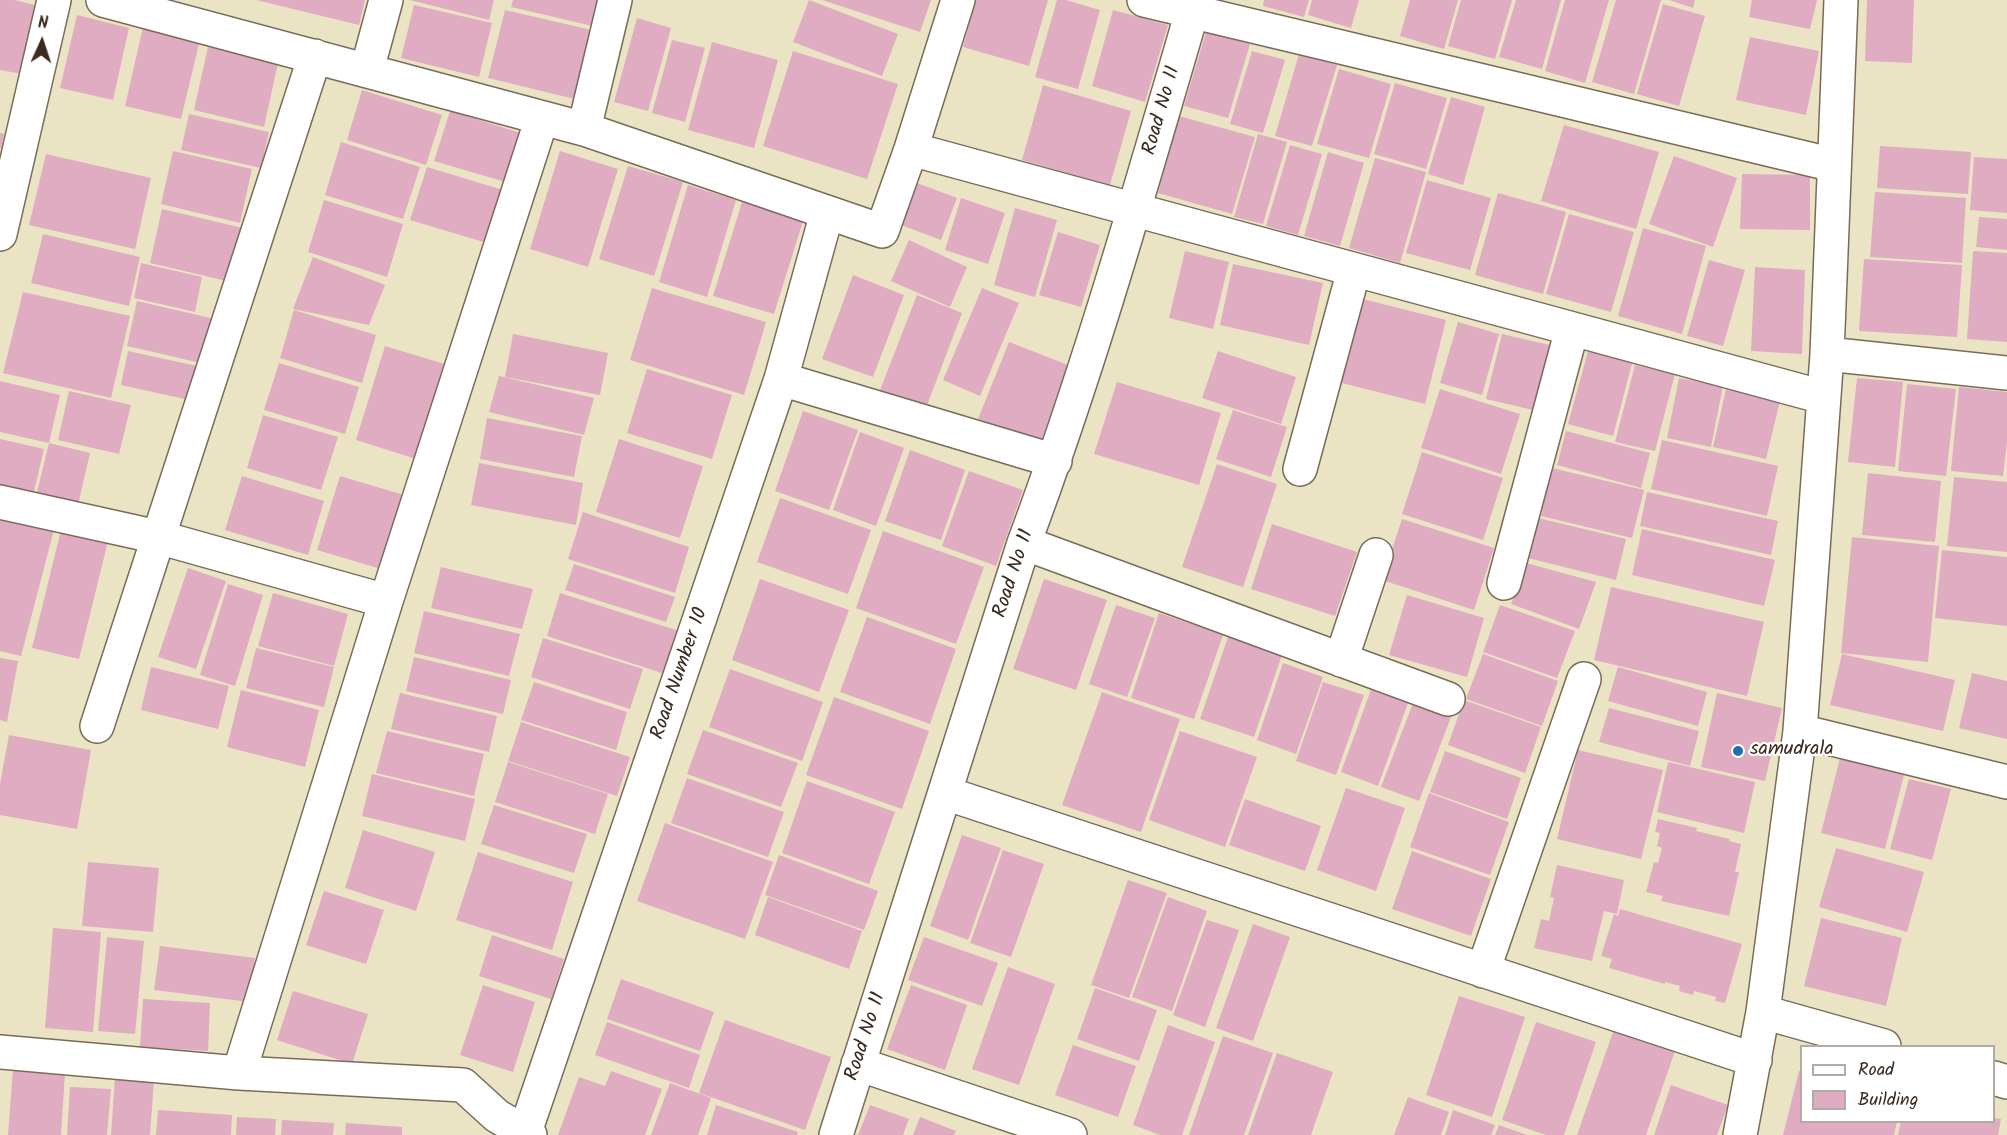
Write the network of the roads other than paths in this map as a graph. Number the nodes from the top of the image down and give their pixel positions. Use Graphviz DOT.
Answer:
graph roads {
  1 [pos="54,0"];
  2 [pos="103,0"];
  3 [pos="386,0"];
  4 [pos="615,0"];
  5 [pos="958,0"];
  6 [pos="1144,0"];
  7 [pos="1841,0"];
  8 [pos="1192,12"];
  9 [pos="315,56"];
  10 [pos="367,70"];
  11 [pos="542,118"];
  12 [pos="584,129"];
  13 [pos="911,149"];
  14 [pos="1834,165"];
  15 [pos="1135,209"];
  16 [pos="827,213"];
  17 [pos="0,234"];
  18 [pos="1354,270"];
  19 [pos="1572,329"];
  20 [pos="1827,354"];
  21 [pos="2007,373"];
  22 [pos="781,379"];
  23 [pos="1823,397"];
  24 [pos="1055,460"];
  25 [pos="1300,469"];
  26 [pos="0,502"];
  27 [pos="158,537"];
  28 [pos="1024,543"];
  29 [pos="1376,555"];
  30 [pos="1504,584"];
  31 [pos="386,602"];
  32 [pos="1341,660"];
  33 [pos="1584,679"];
  34 [pos="1448,699"];
  35 [pos="97,726"];
  36 [pos="1800,731"];
  37 [pos="2007,782"];
  38 [pos="945,793"];
  39 [pos="1483,971"];
  40 [pos="1763,1012"];
  41 [pos="1877,1045"];
  42 [pos="0,1052"];
  43 [pos="1755,1060"];
  44 [pos="858,1064"];
  45 [pos="239,1073"];
  46 [pos="493,1125"];
  47 [pos="527,1134"];
  48 [pos="836,1135"];
  49 [pos="1070,1135"];
  50 [pos="1740,1135"];
  1 -- 17 [label="street"];
  2 -- 9 [label="street"];
  3 -- 10 [label="street"];
  4 -- 12 [label="street"];
  5 -- 13 [label="street"];
  6 -- 8 [label="street"];
  7 -- 14 [label="street"];
  8 -- 14 [label="street"];
  8 -- 15 [label="street, Road No 11"];
  9 -- 10 [label="street"];
  9 -- 27 [label="street"];
  10 -- 11 [label="street"];
  11 -- 12 [label="street"];
  11 -- 31 [label="street"];
  12 -- 16 [label="street"];
  13 -- 15 [label="street"];
  13 -- 16 [label="street"];
  14 -- 20 [label="street"];
  15 -- 18 [label="street"];
  15 -- 24 [label="street, Road No 11"];
  16 -- 22 [label="street, Road Number 10"];
  18 -- 19 [label="street"];
  18 -- 25 [label="street"];
  19 -- 23 [label="street"];
  19 -- 30 [label="street"];
  20 -- 21 [label="street"];
  20 -- 23 [label="street"];
  22 -- 24 [label="street"];
  22 -- 47 [label="street, Road Number 10"];
  23 -- 36 [label="street"];
  24 -- 28 [label="street, Road No 11"];
  26 -- 27 [label="street"];
  27 -- 31 [label="street"];
  27 -- 35 [label="street"];
  28 -- 32 [label="street"];
  28 -- 38 [label="street, Road No 11"];
  29 -- 32 [label="street"];
  31 -- 45 [label="street"];
  32 -- 34 [label="street"];
  33 -- 39 [label="street"];
  36 -- 37 [label="street"];
  36 -- 40 [label="street"];
  38 -- 39 [label="street"];
  38 -- 44 [label="street, Road No 11"];
  39 -- 43 [label="street"];
  40 -- 41 [label="street"];
  40 -- 43 [label="street"];
  42 -- 45 [label="street"];
  43 -- 50 [label="street"];
  44 -- 48 [label="street, Road No 11"];
  44 -- 49 [label="street"];
  45 -- 46 [label="street"];
  46 -- 47 [label="street"];
}
